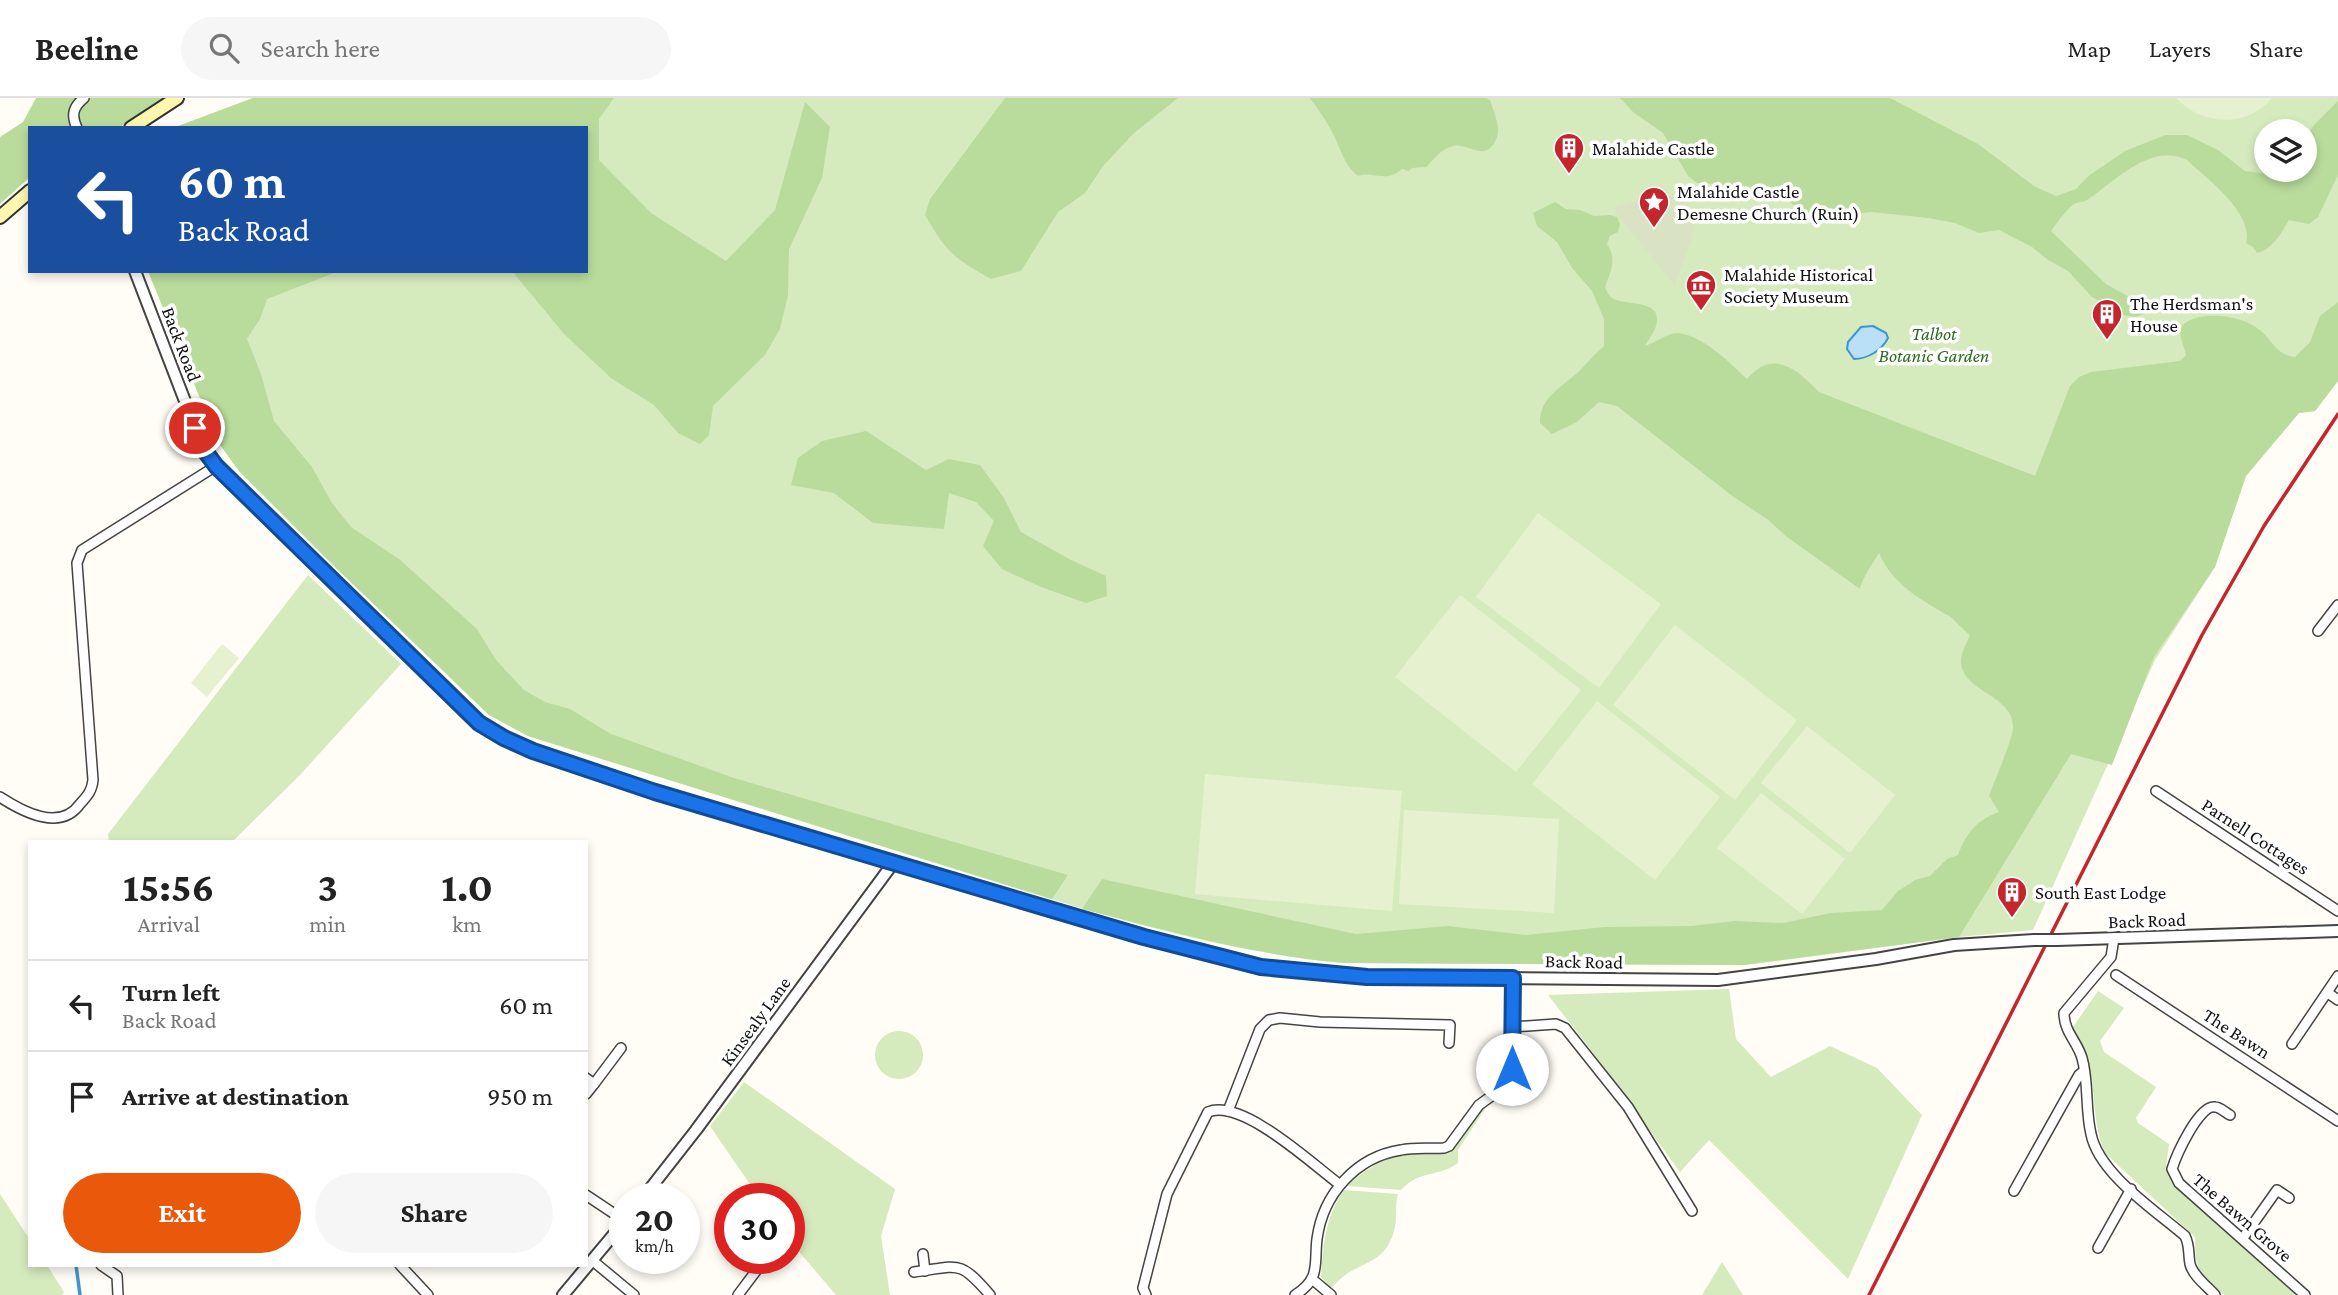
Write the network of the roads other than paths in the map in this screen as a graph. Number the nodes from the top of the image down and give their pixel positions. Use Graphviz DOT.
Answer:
graph roads {
  1 [pos="84,98"];
  2 [pos="177,98"];
  3 [pos="77,126"];
  4 [pos="134,126"];
  5 [pos="28,193"];
  6 [pos="0,216"];
  7 [pos="136,273"];
  8 [pos="216,466"];
  9 [pos="2338,605"];
  10 [pos="2334,617"];
  11 [pos="2318,631"];
  12 [pos="2155,791"];
  13 [pos="0,797"];
  14 [pos="894,862"];
  15 [pos="2338,911"];
  16 [pos="2338,931"];
  17 [pos="2114,938"];
  18 [pos="2116,975"];
  19 [pos="2338,976"];
  20 [pos="1513,978"];
  21 [pos="2328,993"];
  22 [pos="2338,1000"];
  23 [pos="1512,1027"];
  24 [pos="1449,1043"];
  25 [pos="2292,1044"];
  26 [pos="621,1048"];
  27 [pos="2084,1071"];
  28 [pos="590,1081"];
  29 [pos="1228,1111"];
  30 [pos="2230,1115"];
  31 [pos="2338,1121"];
  32 [pos="655,1183"];
  33 [pos="1339,1184"];
  34 [pos="2131,1189"];
  35 [pos="2014,1191"];
  36 [pos="588,1196"];
  37 [pos="2289,1198"];
  38 [pos="609,1210"];
  39 [pos="1692,1211"];
  40 [pos="2243,1238"];
  41 [pos="609,1241"];
  42 [pos="2098,1248"];
  43 [pos="923,1254"];
  44 [pos="593,1261"];
  45 [pos="104,1267"];
  46 [pos="402,1267"];
  47 [pos="588,1267"];
  48 [pos="588,1267"];
  49 [pos="925,1271"];
  50 [pos="914,1272"];
  51 [pos="753,1274"];
  52 [pos="1312,1279"];
  53 [pos="118,1295"];
  54 [pos="428,1295"];
  55 [pos="563,1295"];
  56 [pos="634,1295"];
  57 [pos="737,1295"];
  58 [pos="990,1295"];
  59 [pos="1146,1295"];
  60 [pos="1294,1295"];
  61 [pos="1331,1295"];
  62 [pos="2215,1295"];
  63 [pos="2305,1295"];
  1 -- 3 [label="street"];
  2 -- 4 [label="main road"];
  5 -- 6 [label="main road"];
  7 -- 8 [label="street, Back Road"];
  8 -- 13 [label="street"];
  8 -- 14 [label="street, Back Road"];
  9 -- 10 [label="street"];
  10 -- 11 [label="street"];
  12 -- 15 [label="street, Parnell Cottages"];
  14 -- 20 [label="street, Back Road"];
  14 -- 32 [label="street, Kinsealy Lane"];
  16 -- 17 [label="street, Back Road"];
  17 -- 20 [label="street, Back Road, bridge"];
  17 -- 27 [label="street"];
  18 -- 31 [label="street, The Bawn"];
  19 -- 21 [label="street"];
  20 -- 23 [label="street"];
  21 -- 22 [label="street"];
  21 -- 25 [label="street"];
  23 -- 33 [label="street"];
  23 -- 39 [label="street"];
  24 -- 29 [label="street"];
  26 -- 28 [label="street"];
  27 -- 34 [label="street"];
  27 -- 35 [label="street"];
  29 -- 33 [label="street"];
  29 -- 59 [label="street"];
  30 -- 40 [label="street, The Bawn Grove"];
  33 -- 52 [label="street"];
  34 -- 42 [label="street"];
  34 -- 62 [label="street"];
  36 -- 38 [label="street"];
  37 -- 40 [label="street"];
  40 -- 63 [label="street, The Bawn Grove"];
  41 -- 44 [label="street"];
  43 -- 49 [label="street"];
  44 -- 48 [label="street"];
  44 -- 56 [label="street"];
  45 -- 53 [label="street"];
  46 -- 54 [label="street"];
  47 -- 55 [label="street"];
  49 -- 50 [label="street"];
  49 -- 58 [label="street"];
  51 -- 57 [label="street"];
  52 -- 60 [label="street"];
  52 -- 61 [label="street"];
}
